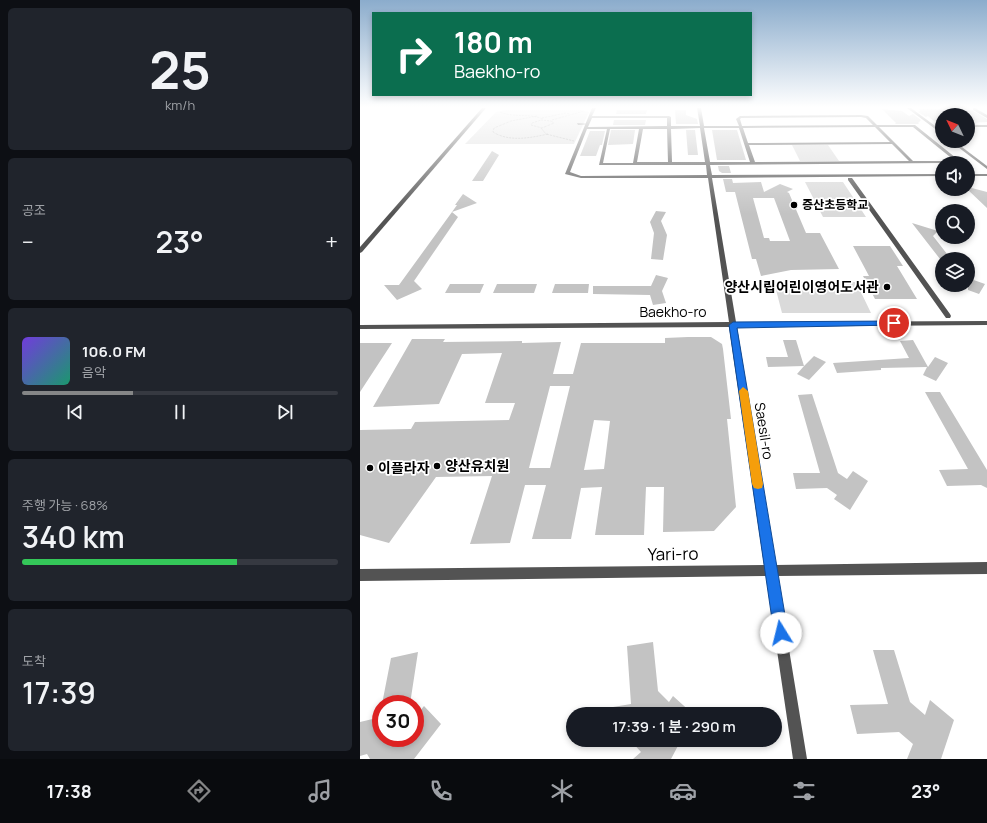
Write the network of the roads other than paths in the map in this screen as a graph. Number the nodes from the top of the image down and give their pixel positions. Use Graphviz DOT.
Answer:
graph roads {
  1 [pos="453,143"];
  2 [pos="580,143"];
  3 [pos="605,143"];
  4 [pos="638,143"];
  5 [pos="670,143"];
  6 [pos="705,143"];
  7 [pos="832,143"];
  8 [pos="893,143"];
  9 [pos="936,143"];
  10 [pos="747,144"];
  11 [pos="961,148"];
  12 [pos="912,162"];
  13 [pos="752,163"];
  14 [pos="635,164"];
  15 [pos="670,164"];
  16 [pos="708,164"];
  17 [pos="987,168"];
  18 [pos="935,175"];
  19 [pos="975,175"];
  20 [pos="987,175"];
  21 [pos="710,176"];
  22 [pos="850,179"];
  23 [pos="360,251"];
  24 [pos="948,316"];
  25 [pos="987,323"];
  26 [pos="733,325"];
  27 [pos="360,327"];
  28 [pos="987,568"];
  29 [pos="771,570"];
  30 [pos="360,575"];
  31 [pos="800,759"];
  1 -- 23 [label="street"];
  2 -- 21 [label="street"];
  3 -- 14 [label="street"];
  4 -- 14 [label="street"];
  5 -- 15 [label="street"];
  6 -- 16 [label="street, Saesil-ro"];
  7 -- 10 [label="street"];
  8 -- 12 [label="street"];
  9 -- 12 [label="street"];
  10 -- 13 [label="street"];
  11 -- 17 [label="street"];
  12 -- 13 [label="street"];
  13 -- 16 [label="street"];
  14 -- 15 [label="street"];
  15 -- 16 [label="street"];
  16 -- 21 [label="street, Saesil-ro"];
  18 -- 21 [label="street"];
  19 -- 20 [label="street"];
  21 -- 26 [label="street, Saesil-ro"];
  22 -- 24 [label="street"];
  25 -- 26 [label="street, Baekho-ro"];
  26 -- 27 [label="street, Baekho-ro"];
  26 -- 29 [label="street, Saesil-ro"];
  28 -- 29 [label="street, Yari-ro"];
  29 -- 30 [label="street, Yari-ro"];
  29 -- 31 [label="street, Saesil-ro"];
}
